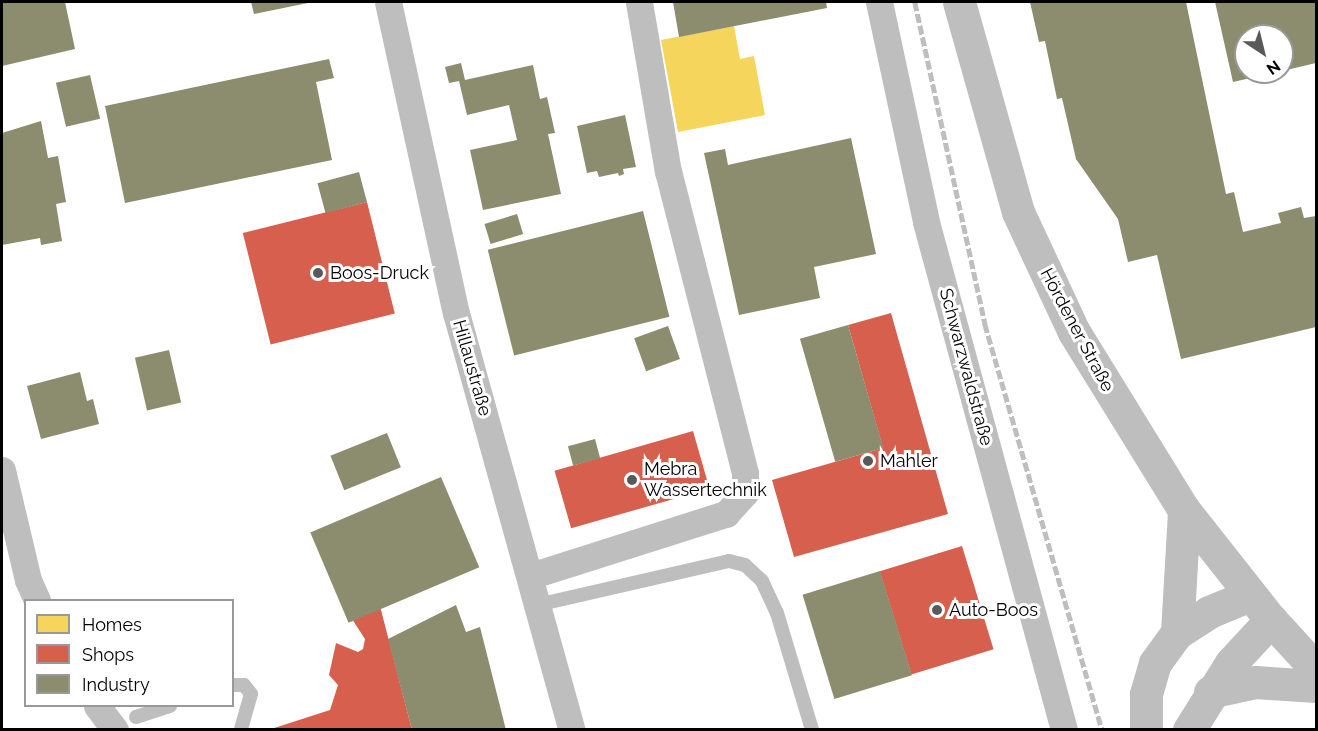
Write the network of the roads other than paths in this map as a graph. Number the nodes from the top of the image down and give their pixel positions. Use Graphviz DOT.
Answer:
graph roads {
  1 [pos="388,2"];
  2 [pos="639,2"];
  3 [pos="879,2"];
  4 [pos="959,2"];
  5 [pos="2,470"];
  6 [pos="1184,510"];
  7 [pos="530,576"];
  8 [pos="1250,595"];
  9 [pos="37,599"];
  10 [pos="537,605"];
  11 [pos="1271,620"];
  12 [pos="1177,633"];
  13 [pos="1317,669"];
  14 [pos="234,686"];
  15 [pos="1317,686"];
  16 [pos="1210,692"];
  17 [pos="100,707"];
  18 [pos="165,707"];
  19 [pos="125,723"];
  20 [pos="241,729"];
  21 [pos="572,729"];
  22 [pos="812,729"];
  23 [pos="1064,729"];
  24 [pos="1146,729"];
  25 [pos="1189,729"];
  1 -- 7 [label="street, Hillaustraße"];
  2 -- 7 [label="street"];
  3 -- 23 [label="street, Schwarzwaldstraße"];
  4 -- 6 [label="main road, Hördener Straße"];
  5 -- 9 [label="street"];
  6 -- 8 [label="main road, Hördener Straße"];
  6 -- 12 [label="main road"];
  7 -- 10 [label="street, Hillaustraße"];
  8 -- 11 [label="main road, Hördener Straße"];
  8 -- 12 [label="main road"];
  10 -- 21 [label="street, Hillaustraße"];
  10 -- 22 [label="lane"];
  11 -- 13 [label="main road, Hördener Straße"];
  11 -- 16 [label="main road"];
  12 -- 24 [label="main road"];
  14 -- 20 [label="lane"];
  15 -- 16 [label="main road"];
  16 -- 25 [label="main road"];
  17 -- 19 [label="street"];
  18 -- 19 [label="lane"];
}
